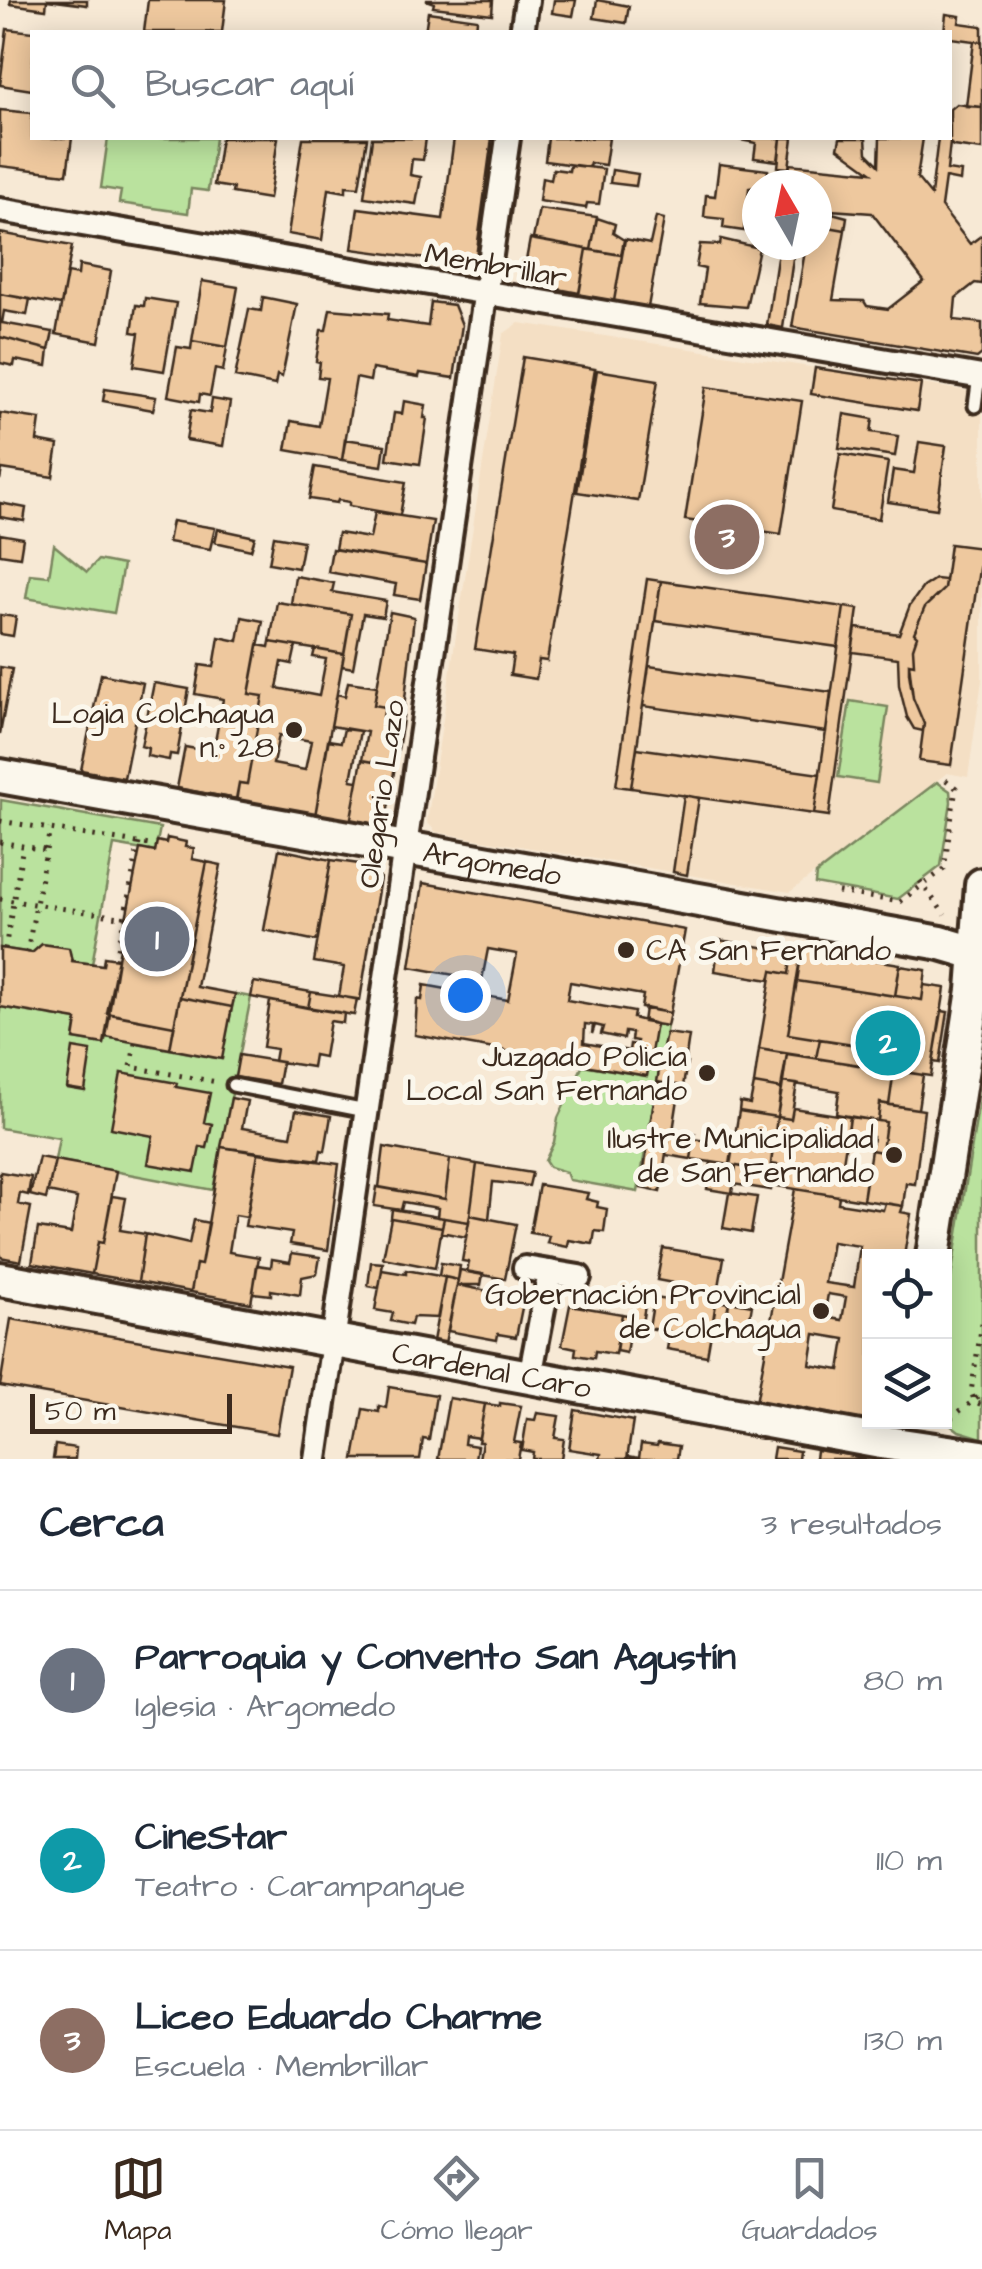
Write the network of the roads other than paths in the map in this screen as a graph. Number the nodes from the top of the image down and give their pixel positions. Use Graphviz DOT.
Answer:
graph roads {
  1 [pos="527,0"];
  2 [pos="522,30"];
  3 [pos="508,140"];
  4 [pos="0,210"];
  5 [pos="486,294"];
  6 [pos="980,376"];
  7 [pos="974,406"];
  8 [pos="0,776"];
  9 [pos="403,847"];
  10 [pos="982,885"];
  11 [pos="979,954"];
  12 [pos="233,1085"];
  13 [pos="366,1111"];
  14 [pos="934,1249"];
  15 [pos="525,1268"];
  16 [pos="550,1272"];
  17 [pos="580,1277"];
  18 [pos="0,1278"];
  19 [pos="332,1340"];
  20 [pos="530,1377"];
  21 [pos="904,1442"];
  22 [pos="982,1457"];
  23 [pos="316,1459"];
  1 -- 2 [label="street"];
  3 -- 5 [label="street, Olegario Lazo"];
  4 -- 5 [label="street, Membrillar"];
  5 -- 6 [label="street, Membrillar"];
  5 -- 9 [label="street, Olegario Lazo"];
  6 -- 7 [label="lane"];
  8 -- 9 [label="street, Argomedo"];
  9 -- 11 [label="street, Argomedo"];
  9 -- 13 [label="street, Olegario Lazo"];
  10 -- 11 [label="street"];
  11 -- 14 [label="street"];
  12 -- 13 [label="lane"];
  13 -- 19 [label="street, Olegario Lazo"];
  15 -- 16 [label="street"];
  16 -- 17 [label="street"];
  16 -- 20 [label="street"];
  18 -- 19 [label="street, Cardenal Caro"];
  19 -- 20 [label="street, Cardenal Caro"];
  19 -- 23 [label="street, Olegario Lazo"];
  20 -- 21 [label="street, Cardenal Caro"];
  21 -- 22 [label="street, Cardenal Caro"];
}
